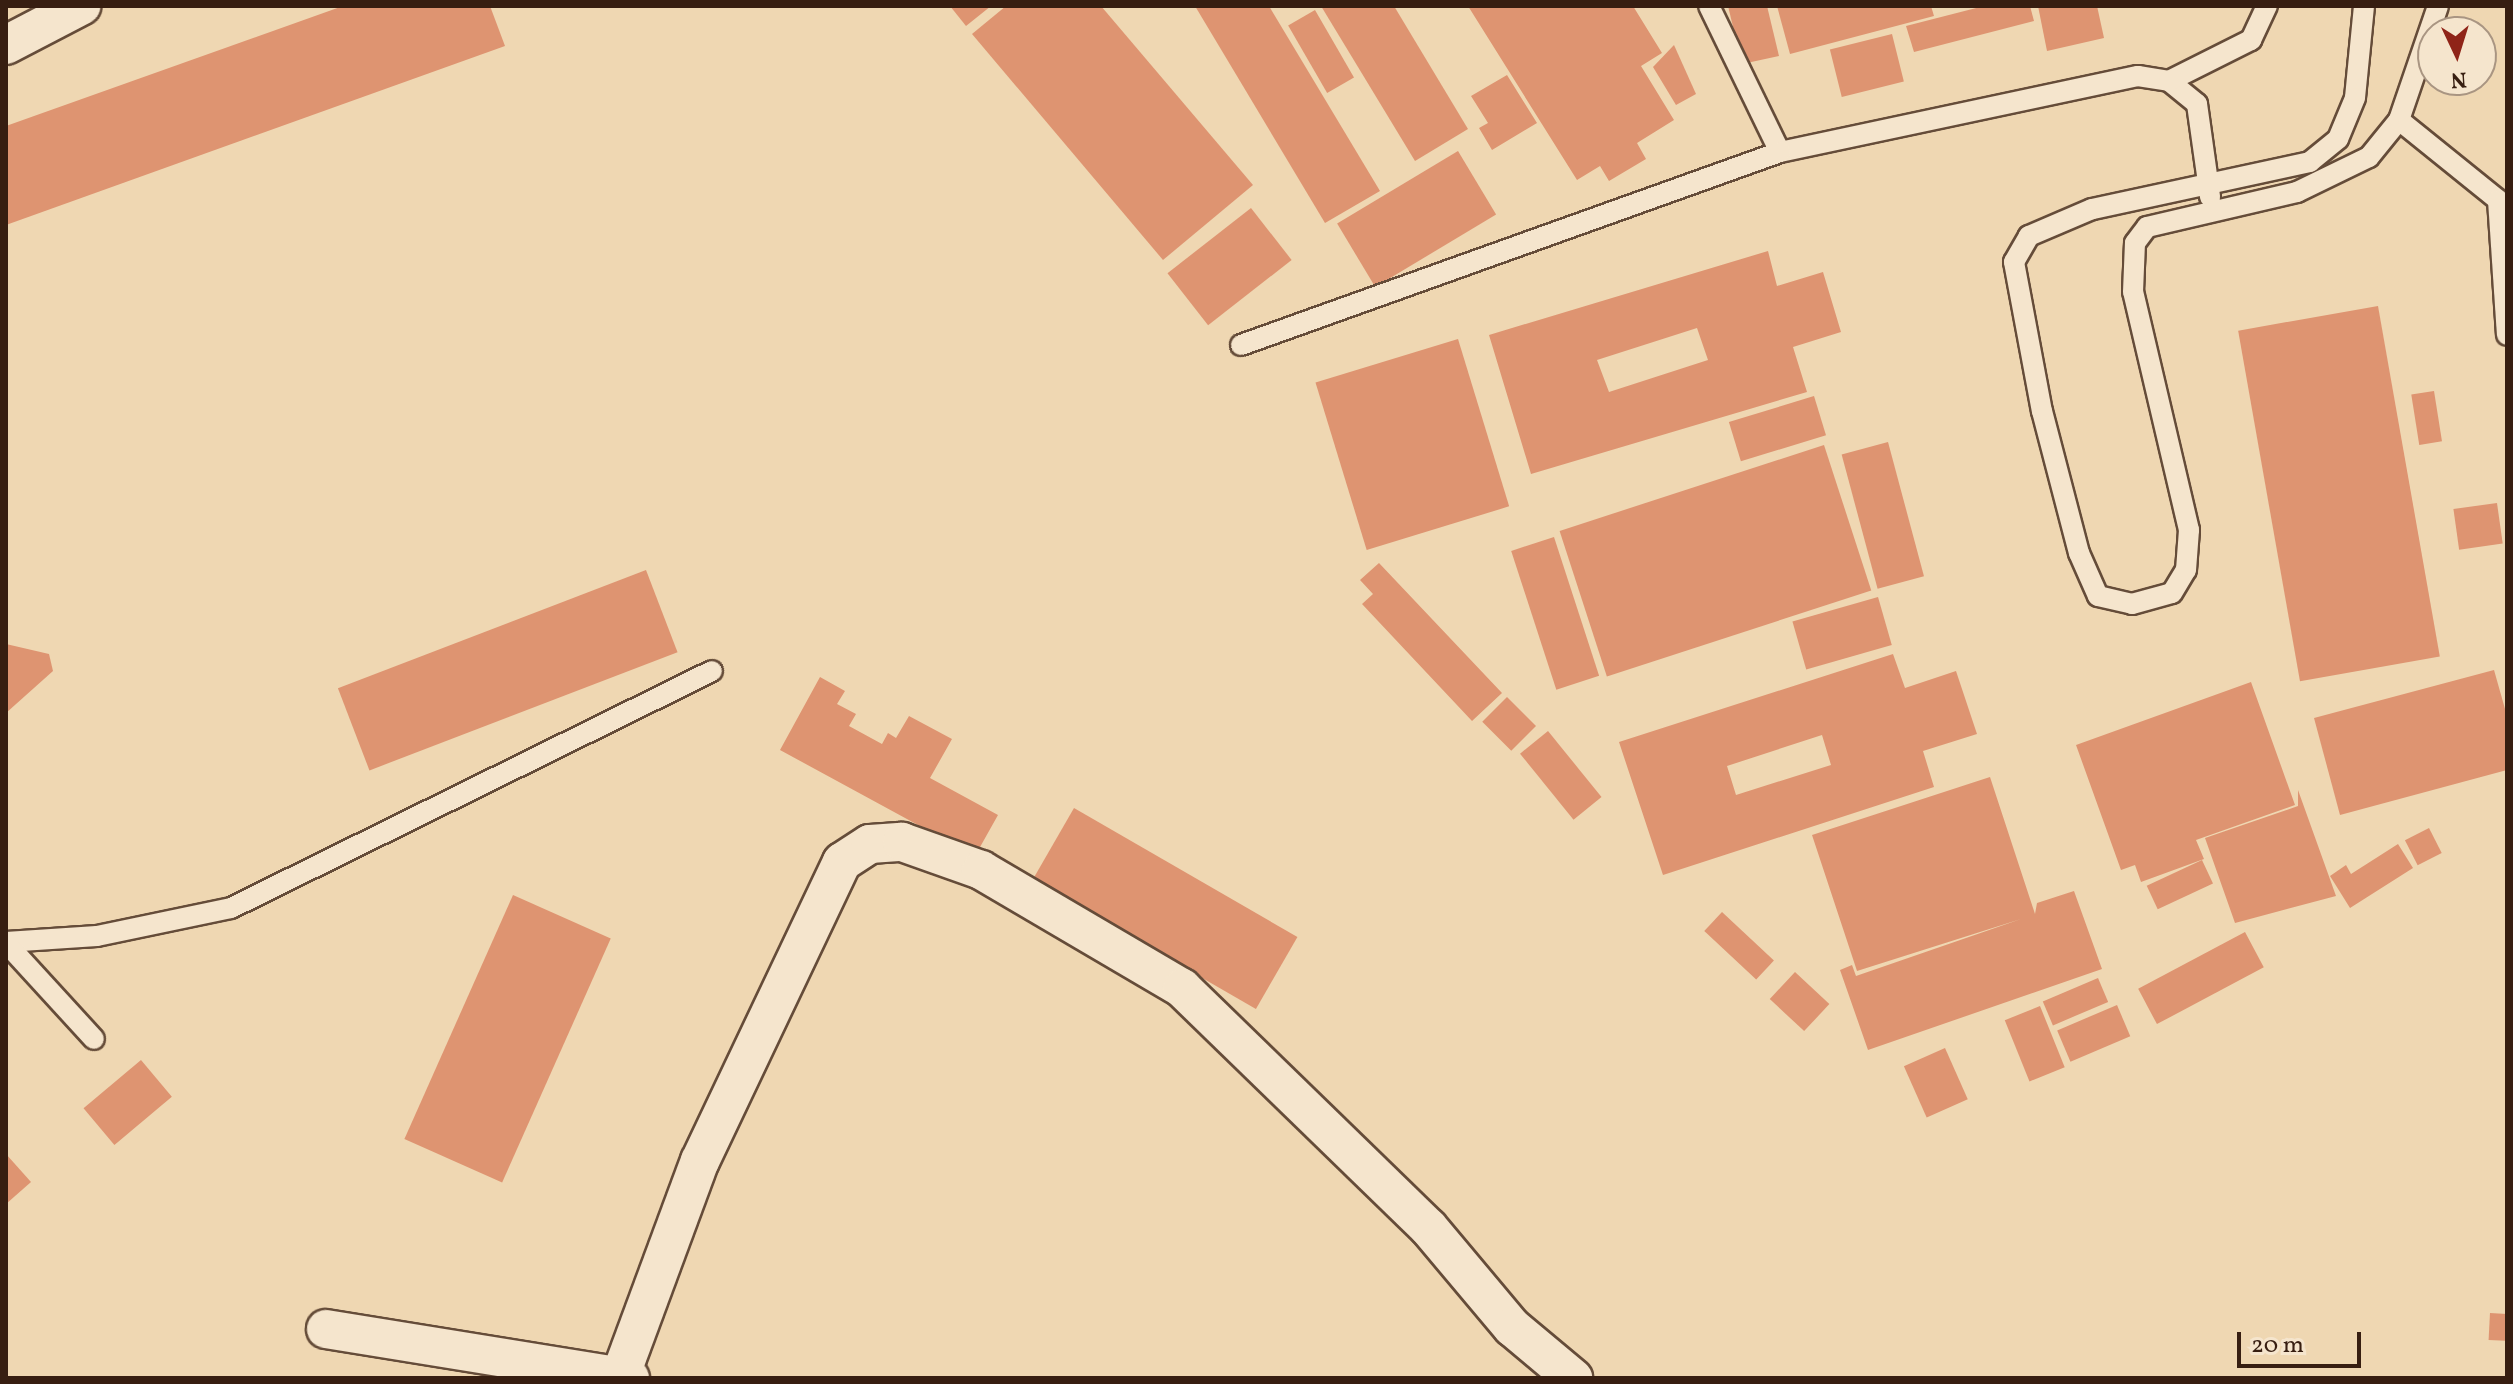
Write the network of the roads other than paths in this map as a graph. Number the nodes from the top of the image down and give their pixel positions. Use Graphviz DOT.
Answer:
graph roads {
  1 [pos="81,6"];
  2 [pos="1709,6"];
  3 [pos="2267,6"];
  4 [pos="2364,6"];
  5 [pos="2438,6"];
  6 [pos="6,45"];
  7 [pos="2169,81"];
  8 [pos="2399,120"];
  9 [pos="1780,152"];
  10 [pos="2207,184"];
  11 [pos="2213,209"];
  12 [pos="2507,335"];
  13 [pos="1241,345"];
  14 [pos="712,671"];
  15 [pos="6,943"];
  16 [pos="94,1039"];
  17 [pos="326,1329"];
  18 [pos="626,1376"];
  19 [pos="1573,1378"];
  1 -- 6 [label="street"];
  2 -- 9 [label="lane"];
  3 -- 7 [label="lane"];
  4 -- 10 [label="lane"];
  5 -- 8 [label="lane"];
  7 -- 9 [label="lane"];
  7 -- 10 [label="lane"];
  8 -- 11 [label="lane"];
  8 -- 12 [label="lane"];
  9 -- 13 [label="lane"];
  10 -- 11 [label="lane"];
  10 -- 11 [label="lane"];
  14 -- 15 [label="lane"];
  15 -- 16 [label="lane"];
  17 -- 18 [label="street"];
  18 -- 19 [label="street"];
}
